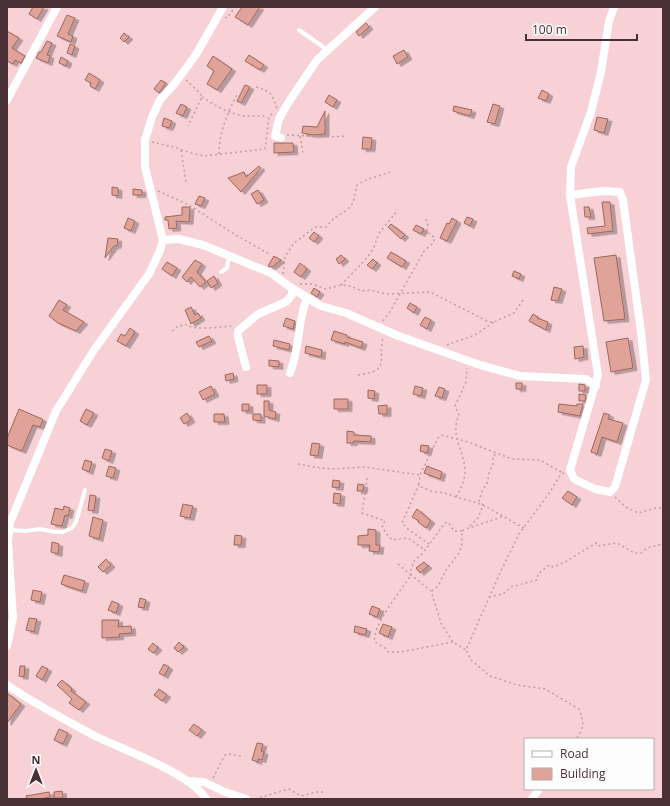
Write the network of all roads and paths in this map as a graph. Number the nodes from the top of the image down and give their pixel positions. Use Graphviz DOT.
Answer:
graph roads {
  1 [pos="57,7"];
  2 [pos="223,7"];
  3 [pos="375,7"];
  4 [pos="614,7"];
  5 [pos="299,30"];
  6 [pos="326,51"];
  7 [pos="181,76"];
  8 [pos="256,87"];
  9 [pos="237,95"];
  10 [pos="202,97"];
  11 [pos="7,100"];
  12 [pos="288,103"];
  13 [pos="229,111"];
  14 [pos="277,111"];
  15 [pos="268,117"];
  16 [pos="279,119"];
  17 [pos="188,126"];
  18 [pos="300,136"];
  19 [pos="348,136"];
  20 [pos="281,138"];
  21 [pos="145,140"];
  22 [pos="181,150"];
  23 [pos="303,153"];
  24 [pos="219,154"];
  25 [pos="392,171"];
  26 [pos="186,182"];
  27 [pos="151,190"];
  28 [pos="570,195"];
  29 [pos="398,210"];
  30 [pos="425,218"];
  31 [pos="163,240"];
  32 [pos="269,254"];
  33 [pos="229,256"];
  34 [pos="222,272"];
  35 [pos="288,285"];
  36 [pos="341,285"];
  37 [pos="399,293"];
  38 [pos="307,298"];
  39 [pos="523,300"];
  40 [pos="494,322"];
  41 [pos="242,328"];
  42 [pos="385,330"];
  43 [pos="172,331"];
  44 [pos="437,350"];
  45 [pos="465,360"];
  46 [pos="246,367"];
  47 [pos="290,373"];
  48 [pos="358,375"];
  49 [pos="596,386"];
  50 [pos="457,439"];
  51 [pos="497,454"];
  52 [pos="298,464"];
  53 [pos="566,472"];
  54 [pos="420,475"];
  55 [pos="367,478"];
  56 [pos="419,484"];
  57 [pos="85,490"];
  58 [pos="610,492"];
  59 [pos="456,497"];
  60 [pos="483,505"];
  61 [pos="663,508"];
  62 [pos="504,516"];
  63 [pos="469,527"];
  64 [pos="524,528"];
  65 [pos="10,530"];
  66 [pos="462,531"];
  67 [pos="429,544"];
  68 [pos="663,544"];
  69 [pos="425,550"];
  70 [pos="398,564"];
  71 [pos="411,575"];
  72 [pos="431,591"];
  73 [pos="489,598"];
  74 [pos="453,642"];
  75 [pos="7,646"];
  76 [pos="466,650"];
  77 [pos="7,685"];
  78 [pos="577,738"];
  79 [pos="244,757"];
  80 [pos="187,782"];
  81 [pos="210,785"];
  82 [pos="538,790"];
  83 [pos="323,792"];
  84 [pos="206,799"];
  85 [pos="246,799"];
  86 [pos="255,799"];
  87 [pos="532,799"];
  1 -- 11 [label="street"];
  2 -- 7 [label="street"];
  3 -- 6 [label="street"];
  4 -- 28 [label="street"];
  5 -- 6 [label="lane"];
  6 -- 12 [label="street"];
  7 -- 10 [label="path"];
  7 -- 21 [label="street"];
  8 -- 14 [label="path"];
  9 -- 13 [label="path"];
  10 -- 13 [label="path"];
  10 -- 17 [label="path"];
  12 -- 14 [label="path"];
  12 -- 16 [label="street"];
  13 -- 15 [label="path"];
  13 -- 24 [label="path"];
  14 -- 15 [label="path"];
  15 -- 16 [label="path"];
  15 -- 24 [label="path"];
  16 -- 20 [label="street"];
  18 -- 19 [label="path"];
  18 -- 20 [label="path"];
  18 -- 23 [label="path"];
  21 -- 22 [label="path"];
  21 -- 27 [label="street"];
  22 -- 24 [label="path"];
  22 -- 26 [label="path"];
  25 -- 35 [label="path"];
  27 -- 31 [label="street"];
  27 -- 32 [label="path"];
  28 -- 49 [label="street"];
  28 -- 58 [label="street"];
  29 -- 36 [label="path"];
  30 -- 37 [label="path"];
  31 -- 33 [label="street"];
  31 -- 65 [label="street"];
  33 -- 34 [label="lane"];
  33 -- 35 [label="street"];
  35 -- 36 [label="path"];
  35 -- 38 [label="street"];
  35 -- 41 [label="street"];
  36 -- 37 [label="path"];
  37 -- 40 [label="path"];
  37 -- 42 [label="path"];
  38 -- 42 [label="street"];
  38 -- 47 [label="street"];
  39 -- 40 [label="path"];
  40 -- 44 [label="path"];
  41 -- 43 [label="path"];
  41 -- 46 [label="street"];
  42 -- 44 [label="street"];
  42 -- 48 [label="path"];
  44 -- 45 [label="street"];
  45 -- 49 [label="street"];
  45 -- 50 [label="path"];
  49 -- 53 [label="street"];
  50 -- 51 [label="path"];
  50 -- 54 [label="path"];
  50 -- 59 [label="path"];
  51 -- 53 [label="path"];
  51 -- 60 [label="path"];
  52 -- 54 [label="path"];
  53 -- 58 [label="street"];
  53 -- 64 [label="path"];
  54 -- 56 [label="path"];
  55 -- 69 [label="path"];
  56 -- 59 [label="path"];
  56 -- 67 [label="path"];
  57 -- 65 [label="lane"];
  58 -- 61 [label="path"];
  59 -- 60 [label="path"];
  60 -- 62 [label="path"];
  60 -- 63 [label="path"];
  62 -- 63 [label="path"];
  62 -- 64 [label="path"];
  63 -- 66 [label="path"];
  64 -- 73 [label="path"];
  65 -- 75 [label="street"];
  66 -- 67 [label="path"];
  66 -- 72 [label="path"];
  67 -- 69 [label="path"];
  68 -- 73 [label="path"];
  69 -- 71 [label="path"];
  70 -- 71 [label="path"];
  71 -- 72 [label="path"];
  71 -- 74 [label="path"];
  72 -- 74 [label="path"];
  73 -- 76 [label="path"];
  74 -- 76 [label="path"];
  76 -- 78 [label="path"];
  77 -- 80 [label="street"];
  79 -- 81 [label="path"];
  80 -- 81 [label="street"];
  80 -- 84 [label="street"];
  81 -- 85 [label="street"];
  82 -- 87 [label="street"];
  83 -- 86 [label="path"];
}
